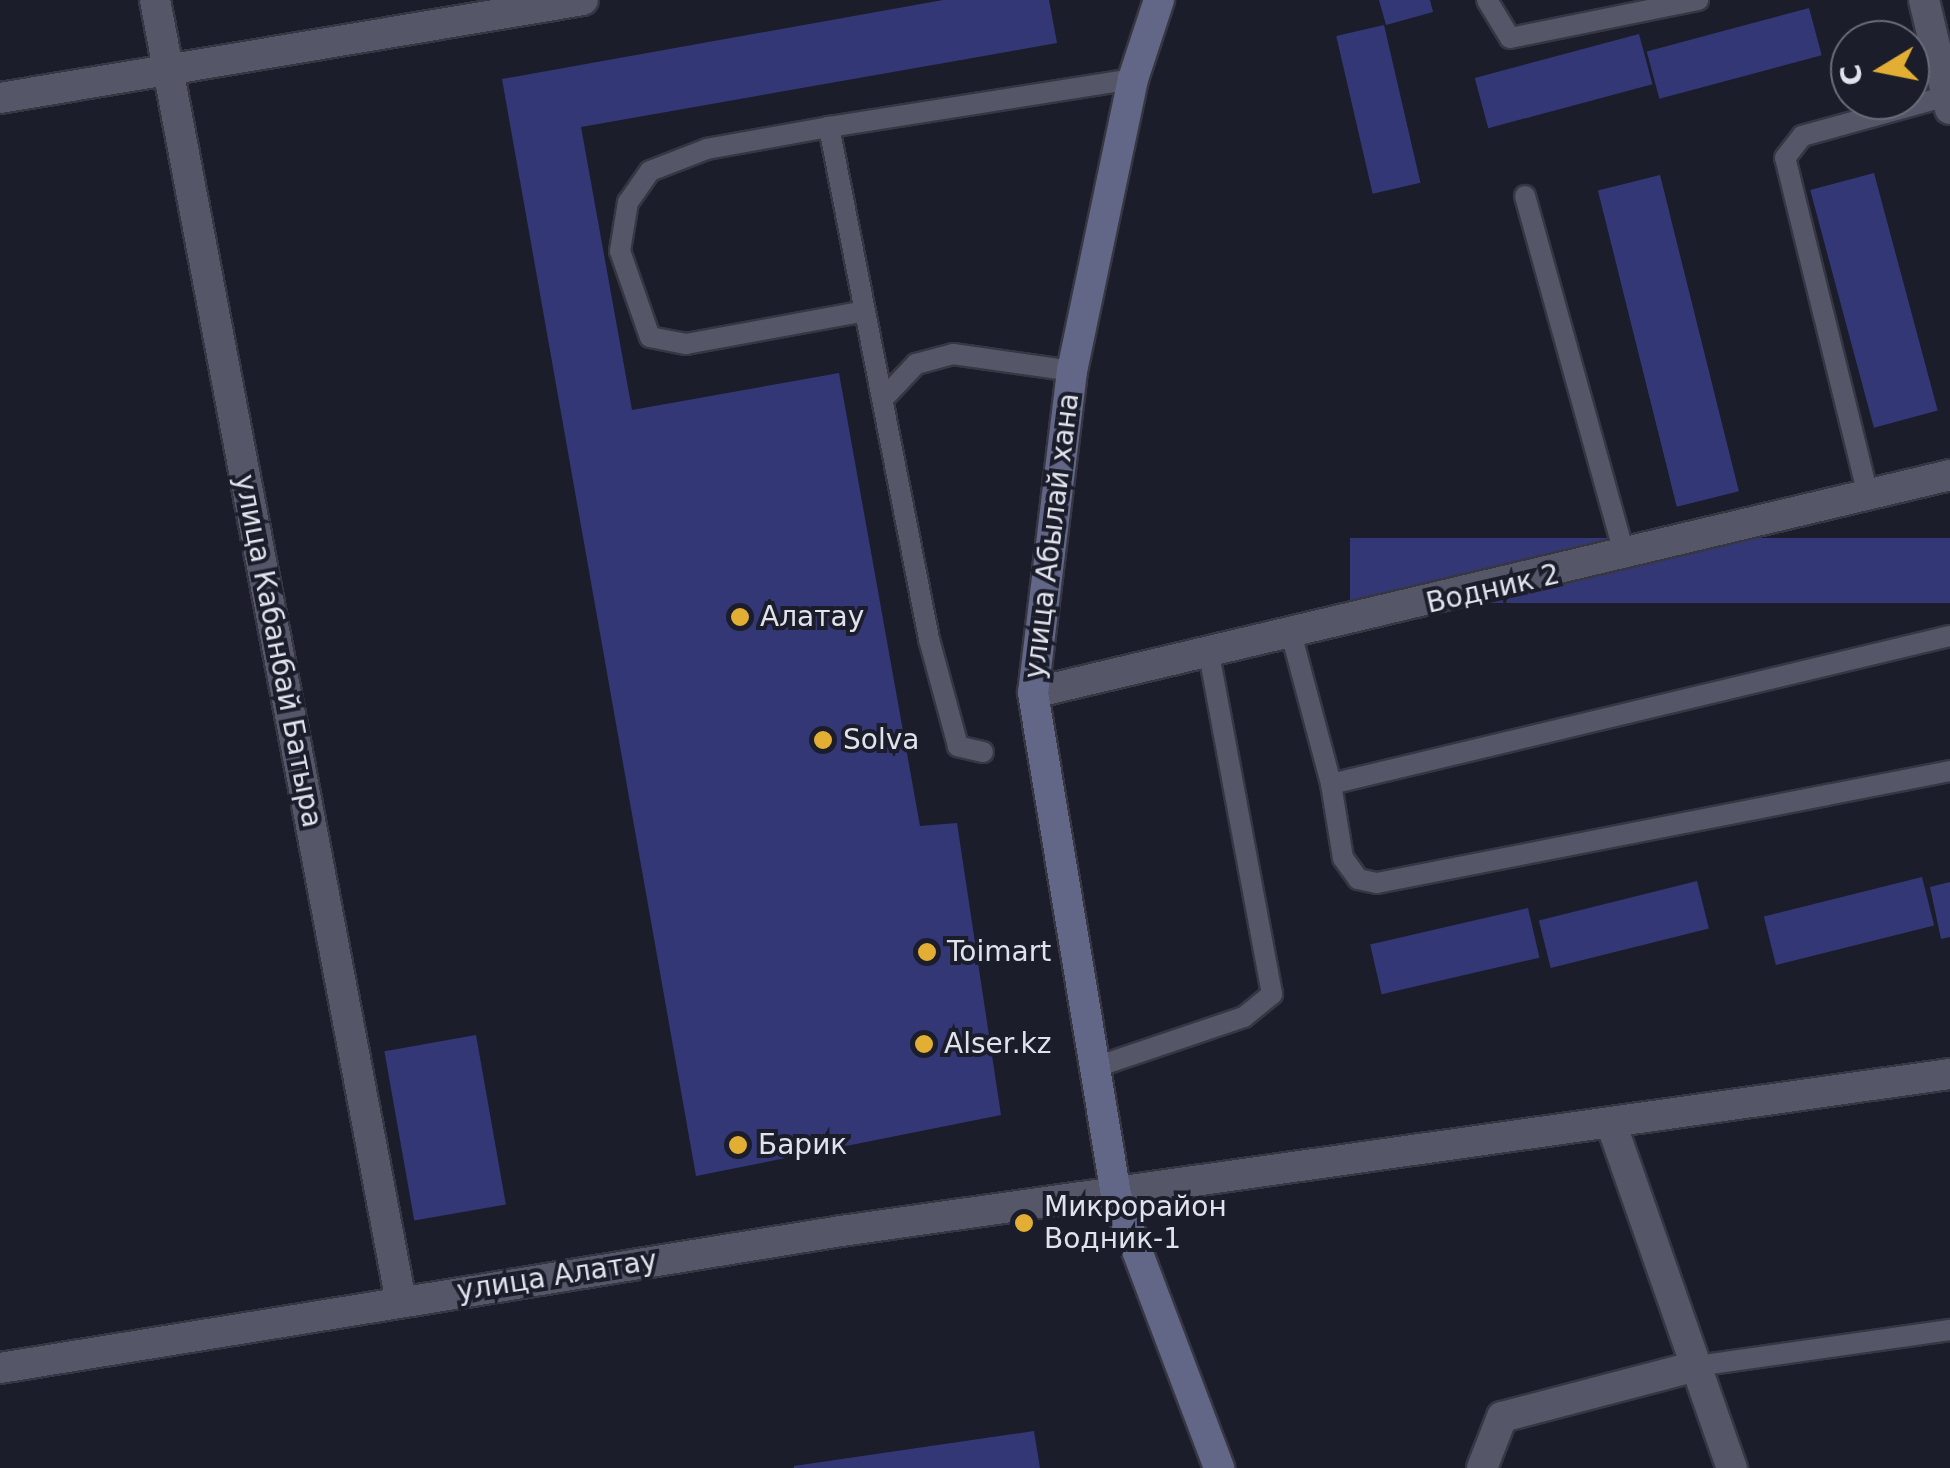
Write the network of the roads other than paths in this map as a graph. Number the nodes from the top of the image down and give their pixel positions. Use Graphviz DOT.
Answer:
graph roads {
  1 [pos="155,0"];
  2 [pos="583,0"];
  3 [pos="1159,0"];
  4 [pos="1486,0"];
  5 [pos="1698,0"];
  6 [pos="1924,0"];
  7 [pos="168,70"];
  8 [pos="1133,79"];
  9 [pos="0,98"];
  10 [pos="1948,103"];
  11 [pos="829,127"];
  12 [pos="1524,196"];
  13 [pos="866,310"];
  14 [pos="1072,371"];
  15 [pos="884,398"];
  16 [pos="1950,475"];
  17 [pos="1868,494"];
  18 [pos="1625,557"];
  19 [pos="1950,636"];
  20 [pos="1292,637"];
  21 [pos="1209,655"];
  22 [pos="1033,693"];
  23 [pos="983,752"];
  24 [pos="1950,771"];
  25 [pos="1331,784"];
  26 [pos="1096,1067"];
  27 [pos="1950,1074"];
  28 [pos="1612,1123"];
  29 [pos="1116,1196"];
  30 [pos="400,1302"];
  31 [pos="1950,1330"];
  32 [pos="1698,1366"];
  33 [pos="0,1368"];
  34 [pos="1219,1468"];
  35 [pos="1482,1468"];
  36 [pos="1732,1468"];
  1 -- 7 [label="street, улица Кабанбай Батыра"];
  2 -- 7 [label="street"];
  3 -- 8 [label="main road, улица Абылай хана"];
  4 -- 5 [label="lane"];
  6 -- 10 [label="street"];
  7 -- 9 [label="street"];
  7 -- 30 [label="street, улица Кабанбай Батыра"];
  8 -- 11 [label="lane"];
  8 -- 14 [label="main road, улица Абылай хана"];
  10 -- 17 [label="lane"];
  11 -- 13 [label="lane"];
  11 -- 13 [label="lane"];
  12 -- 18 [label="lane"];
  13 -- 15 [label="lane"];
  14 -- 15 [label="lane"];
  14 -- 22 [label="main road, улица Абылай хана"];
  15 -- 23 [label="lane"];
  16 -- 17 [label="street, Водник 2"];
  17 -- 18 [label="street, Водник 2"];
  18 -- 20 [label="street, Водник 2"];
  19 -- 25 [label="lane"];
  20 -- 21 [label="street, Водник 2"];
  20 -- 25 [label="lane"];
  21 -- 22 [label="street, Водник 2"];
  21 -- 26 [label="lane"];
  22 -- 26 [label="main road, улица Абылай хана"];
  24 -- 25 [label="lane"];
  26 -- 29 [label="main road, улица Абылай хана"];
  27 -- 28 [label="street, улица Алатау"];
  28 -- 29 [label="street, улица Алатау"];
  28 -- 32 [label="street"];
  29 -- 30 [label="street, улица Алатау"];
  29 -- 34 [label="main road, улица Абылай хана"];
  30 -- 33 [label="street, улица Алатау"];
  31 -- 32 [label="lane"];
  32 -- 35 [label="street"];
  32 -- 36 [label="street"];
}
